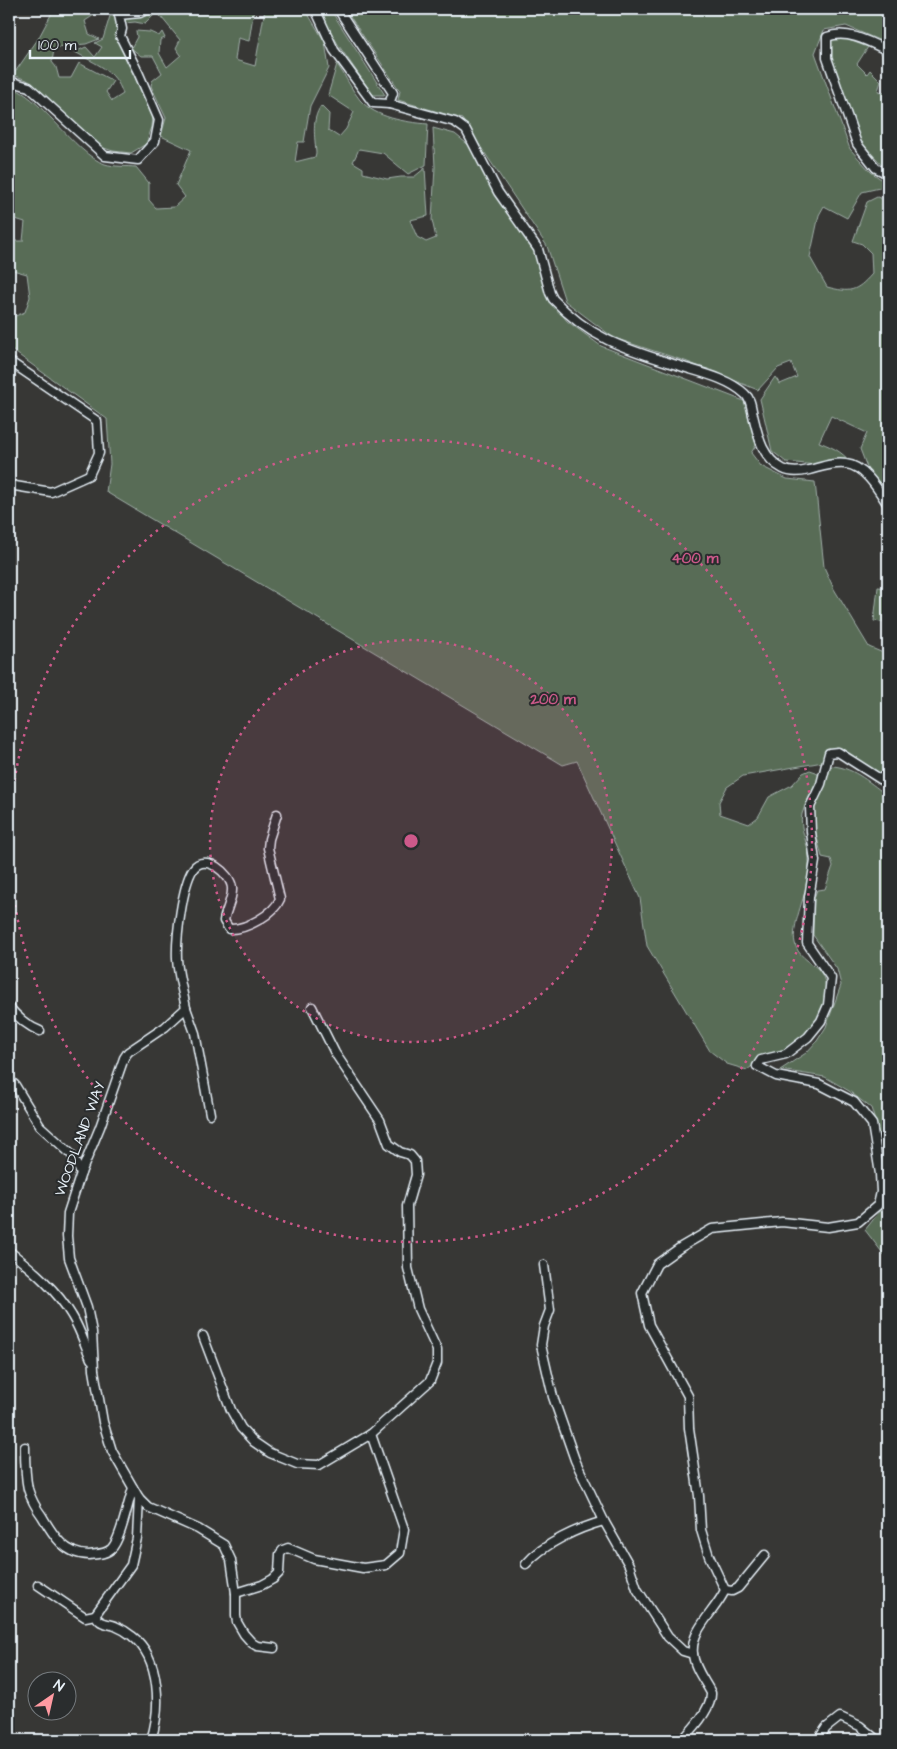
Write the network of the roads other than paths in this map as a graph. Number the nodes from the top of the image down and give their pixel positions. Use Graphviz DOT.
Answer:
graph roads {
  1 [pos="147,9"];
  2 [pos="315,9"];
  3 [pos="338,9"];
  4 [pos="888,51"];
  5 [pos="9,81"];
  6 [pos="389,104"];
  7 [pos="888,174"];
  8 [pos="9,361"];
  9 [pos="9,485"];
  10 [pos="888,505"];
  11 [pos="888,784"];
  12 [pos="277,814"];
  13 [pos="9,1007"];
  14 [pos="312,1007"];
  15 [pos="186,1008"];
  16 [pos="40,1031"];
  17 [pos="9,1080"];
  18 [pos="210,1114"];
  19 [pos="81,1173"];
  20 [pos="9,1251"];
  21 [pos="544,1265"];
  22 [pos="203,1336"];
  23 [pos="94,1365"];
  24 [pos="371,1434"];
  25 [pos="25,1447"];
  26 [pos="133,1488"];
  27 [pos="139,1498"];
  28 [pos="604,1521"];
  29 [pos="765,1555"];
  30 [pos="526,1564"];
  31 [pos="38,1585"];
  32 [pos="725,1590"];
  33 [pos="236,1593"];
  34 [pos="95,1616"];
  35 [pos="274,1648"];
  36 [pos="693,1654"];
  37 [pos="151,1740"];
  38 [pos="682,1740"];
  39 [pos="818,1740"];
  40 [pos="877,1740"];
  1 -- 5 [label="street"];
  2 -- 6 [label="street"];
  3 -- 6 [label="street"];
  4 -- 7 [label="street"];
  6 -- 10 [label="street"];
  8 -- 9 [label="street"];
  11 -- 32 [label="street"];
  12 -- 15 [label="street"];
  13 -- 16 [label="street"];
  14 -- 24 [label="street"];
  15 -- 18 [label="street"];
  15 -- 19 [label="street, WOODLAND WAY"];
  17 -- 19 [label="street"];
  19 -- 23 [label="street, WOODLAND WAY"];
  20 -- 23 [label="street"];
  21 -- 28 [label="street"];
  22 -- 24 [label="street"];
  23 -- 26 [label="street, WOODLAND WAY"];
  24 -- 33 [label="street"];
  25 -- 26 [label="street"];
  26 -- 27 [label="street, WOODLAND WAY"];
  27 -- 33 [label="street, WOODLAND WAY"];
  27 -- 34 [label="street"];
  28 -- 30 [label="street"];
  28 -- 36 [label="street"];
  29 -- 32 [label="street"];
  31 -- 34 [label="street"];
  32 -- 36 [label="street"];
  33 -- 35 [label="street, WOODLAND WAY"];
  34 -- 37 [label="street"];
  36 -- 38 [label="street"];
  39 -- 40 [label="street"];
}
